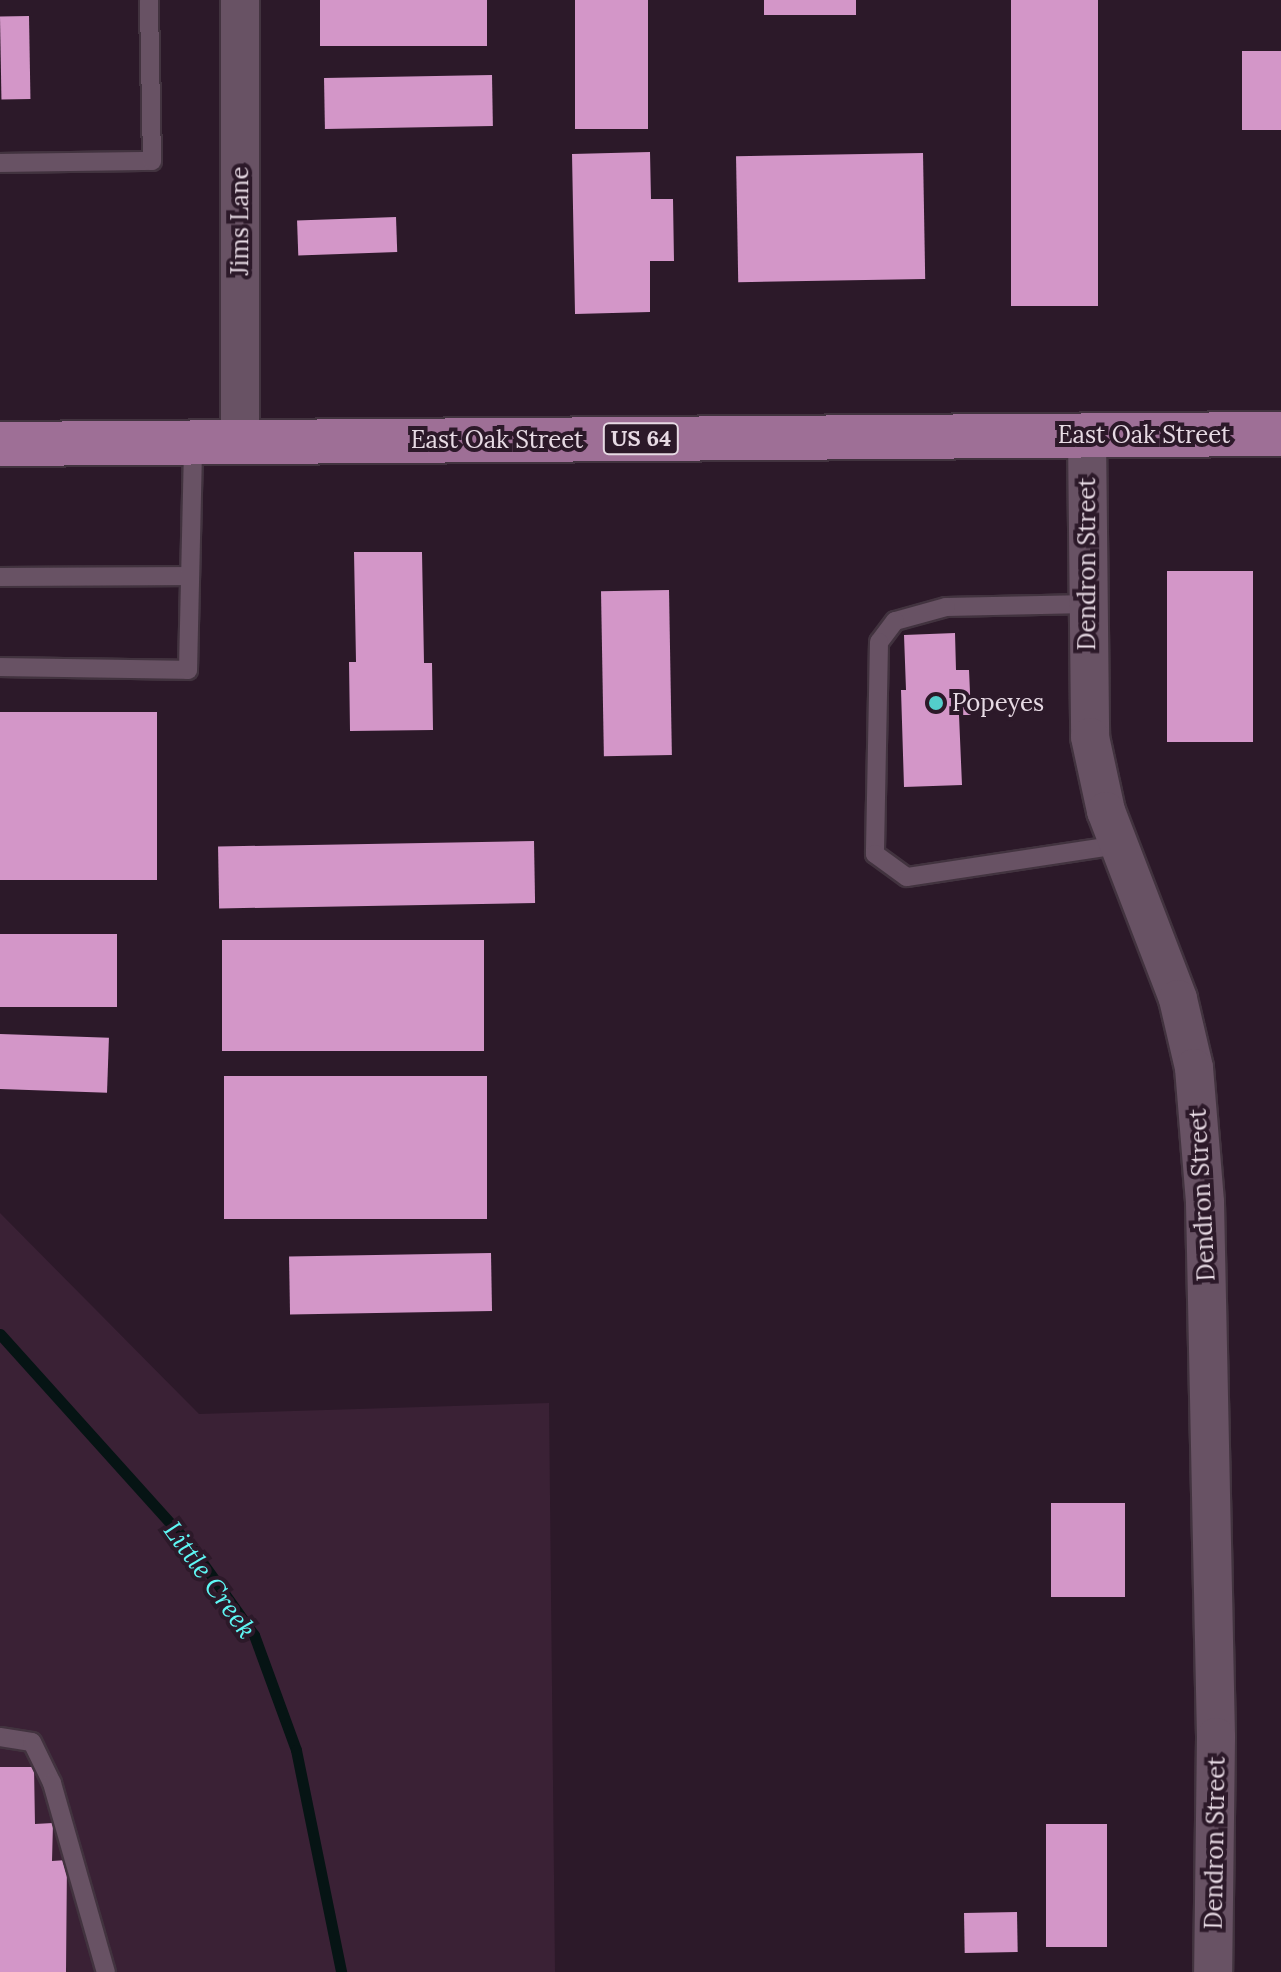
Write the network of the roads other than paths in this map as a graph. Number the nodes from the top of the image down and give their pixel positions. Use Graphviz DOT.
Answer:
graph roads {
  1 [pos="149,0"];
  2 [pos="240,0"];
  3 [pos="0,163"];
  4 [pos="1281,434"];
  5 [pos="1087,435"];
  6 [pos="193,443"];
  7 [pos="240,443"];
  8 [pos="0,444"];
  9 [pos="190,576"];
  10 [pos="0,577"];
  11 [pos="1088,604"];
  12 [pos="0,667"];
  13 [pos="1119,845"];
  14 [pos="0,1737"];
  15 [pos="106,1972"];
  16 [pos="1213,1972"];
  1 -- 3 [label="lane"];
  2 -- 7 [label="street, Jims Lane"];
  4 -- 5 [label="highway, East Oak Street / US 64"];
  5 -- 7 [label="highway, East Oak Street / US 64"];
  5 -- 11 [label="street, Dendron Street"];
  6 -- 7 [label="highway, East Oak Street / US 64"];
  6 -- 8 [label="highway, East Oak Street / US 64"];
  6 -- 9 [label="lane"];
  9 -- 10 [label="lane"];
  9 -- 12 [label="lane"];
  11 -- 13 [label="street, Dendron Street"];
  11 -- 13 [label="lane"];
  13 -- 16 [label="street, Dendron Street"];
  14 -- 15 [label="lane"];
}
